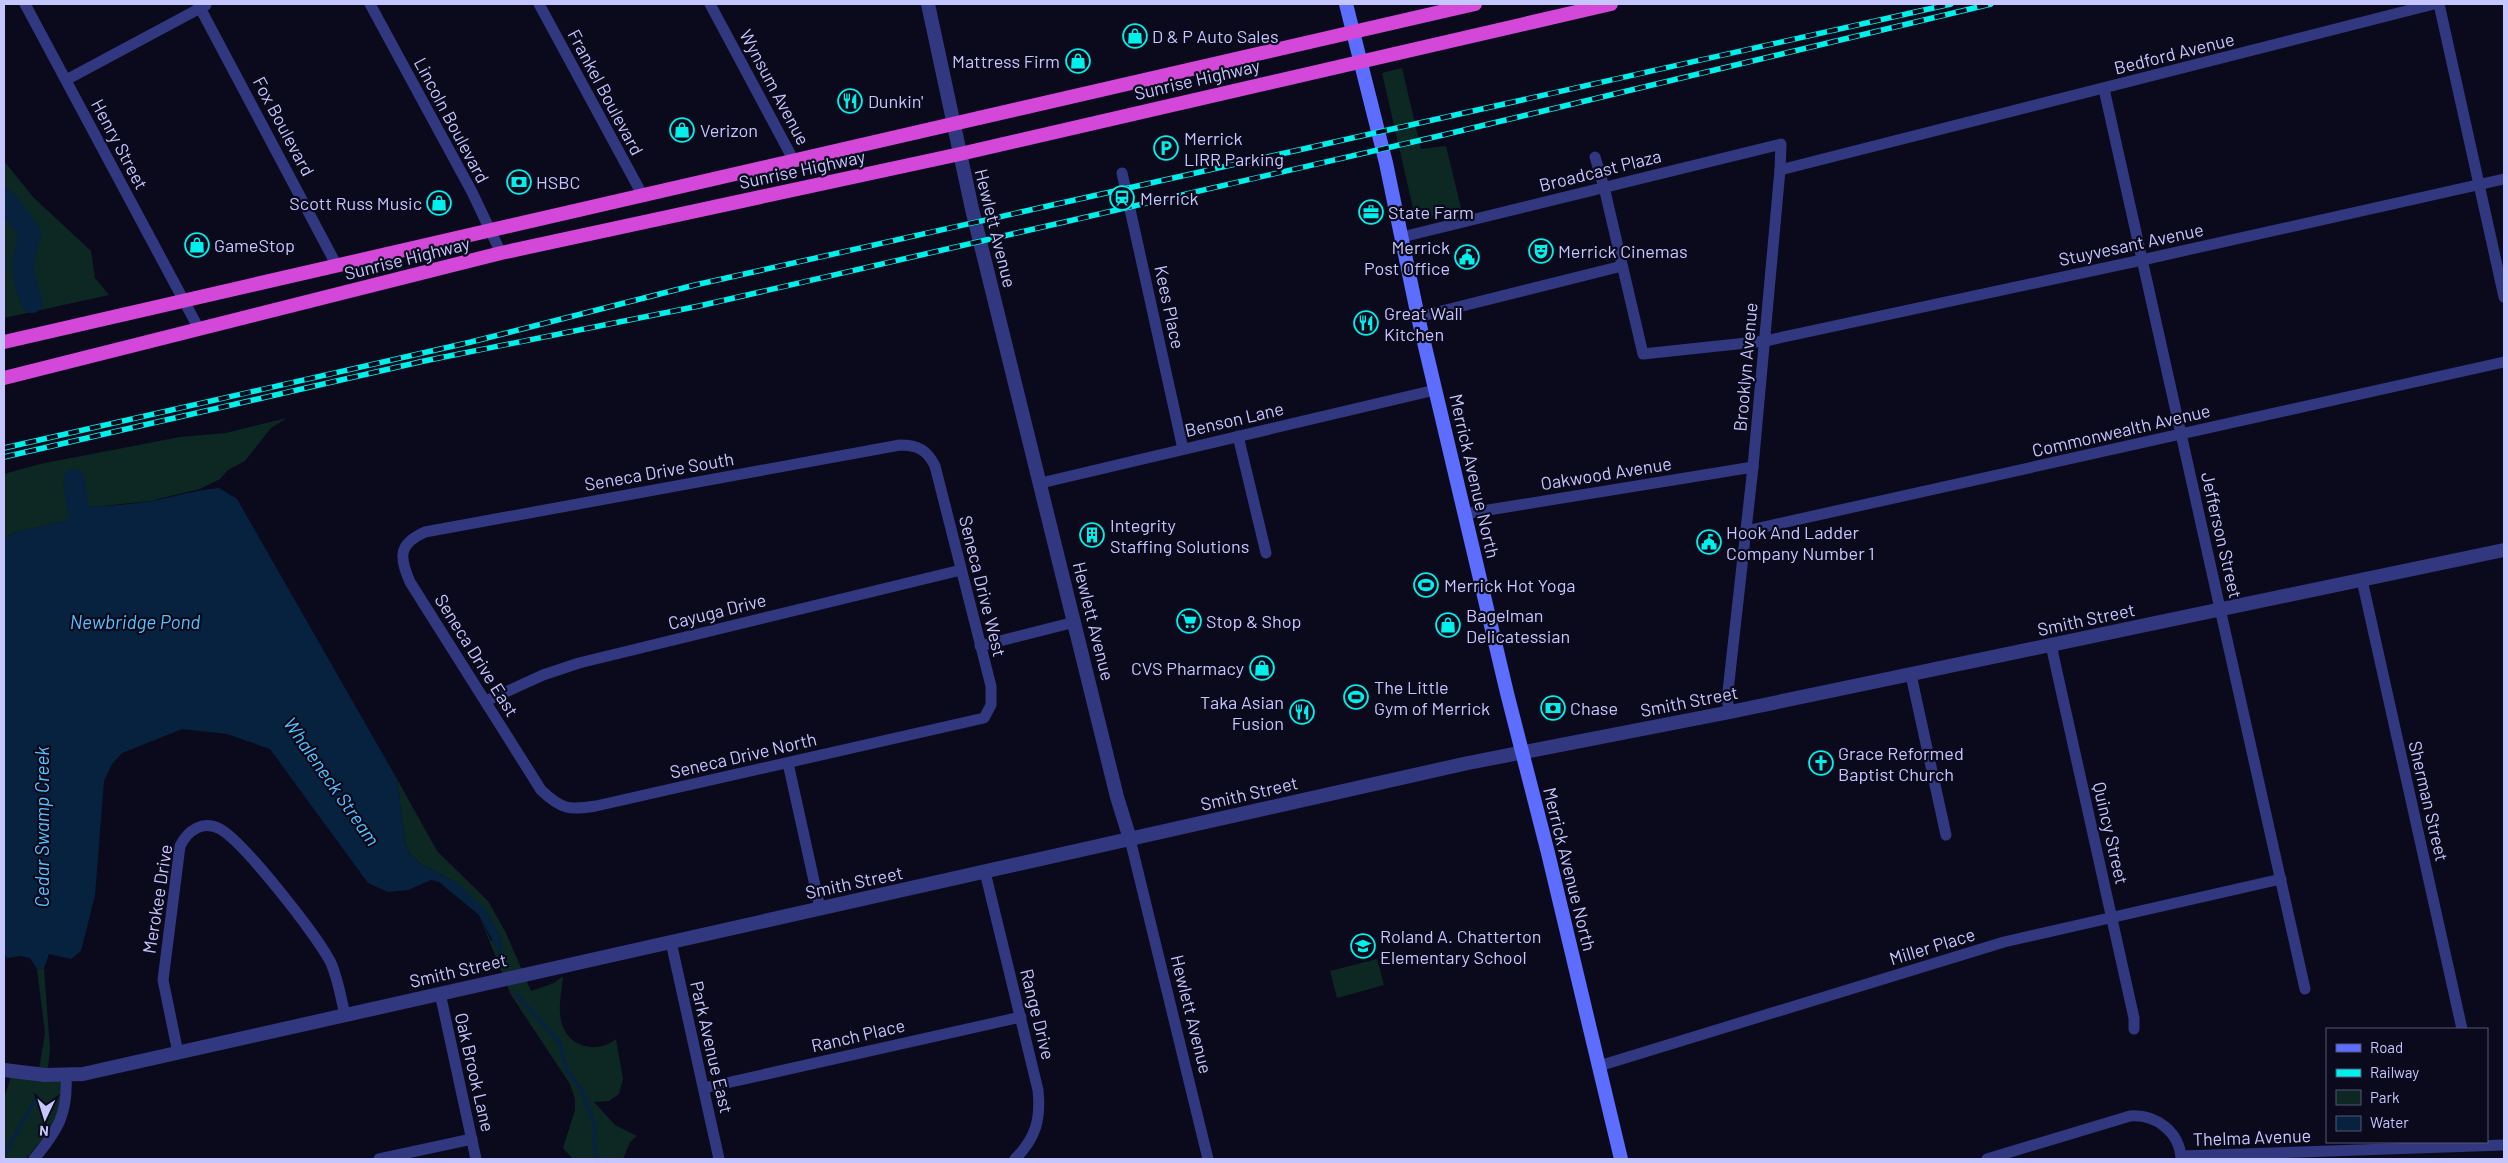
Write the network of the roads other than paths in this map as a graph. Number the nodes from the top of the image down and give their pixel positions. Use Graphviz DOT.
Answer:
graph roads {
  1 [pos="25,4"];
  2 [pos="370,4"];
  3 [pos="540,4"];
  4 [pos="710,4"];
  5 [pos="928,4"];
  6 [pos="1346,4"];
  7 [pos="1475,4"];
  8 [pos="1611,4"];
  9 [pos="2434,4"];
  10 [pos="2439,4"];
  11 [pos="202,5"];
  12 [pos="1353,31"];
  13 [pos="1360,61"];
  14 [pos="66,80"];
  15 [pos="2104,89"];
  16 [pos="954,125"];
  17 [pos="960,154"];
  18 [pos="1595,158"];
  19 [pos="794,161"];
  20 [pos="1780,170"];
  21 [pos="1122,173"];
  22 [pos="2504,179"];
  23 [pos="2479,184"];
  24 [pos="1604,187"];
  25 [pos="643,196"];
  26 [pos="491,230"];
  27 [pos="1402,237"];
  28 [pos="501,253"];
  29 [pos="2142,260"];
  30 [pos="337,266"];
  31 [pos="1622,266"];
  32 [pos="2504,297"];
  33 [pos="184,301"];
  34 [pos="1418,317"];
  35 [pos="199,330"];
  36 [pos="1765,341"];
  37 [pos="4,342"];
  38 [pos="2504,362"];
  39 [pos="4,378"];
  40 [pos="1435,390"];
  41 [pos="2182,434"];
  42 [pos="1238,436"];
  43 [pos="912,445"];
  44 [pos="1183,449"];
  45 [pos="1753,467"];
  46 [pos="1041,483"];
  47 [pos="1464,514"];
  48 [pos="1746,531"];
  49 [pos="414,537"];
  50 [pos="1266,553"];
  51 [pos="2504,554"];
  52 [pos="960,570"];
  53 [pos="2362,580"];
  54 [pos="2221,610"];
  55 [pos="1075,622"];
  56 [pos="2051,645"];
  57 [pos="980,646"];
  58 [pos="1911,675"];
  59 [pos="486,701"];
  60 [pos="1730,712"];
  61 [pos="958,724"];
  62 [pos="1522,753"];
  63 [pos="788,763"];
  64 [pos="541,790"];
  65 [pos="1946,835"];
  66 [pos="1130,839"];
  67 [pos="985,872"];
  68 [pos="2281,879"];
  69 [pos="820,908"];
  70 [pos="2112,916"];
  71 [pos="671,942"];
  72 [pos="2305,988"];
  73 [pos="440,993"];
  74 [pos="345,1015"];
  75 [pos="1020,1017"];
  76 [pos="2462,1028"];
  77 [pos="2134,1029"];
  78 [pos="178,1053"];
  79 [pos="1599,1066"];
  80 [pos="4,1070"];
  81 [pos="66,1076"];
  82 [pos="704,1088"];
  83 [pos="472,1139"];
  84 [pos="2488,1140"];
  85 [pos="2458,1143"];
  86 [pos="2504,1145"];
  87 [pos="2328,1156"];
  88 [pos="2181,1158"];
  89 [pos="34,1159"];
  90 [pos="379,1159"];
  91 [pos="476,1159"];
  92 [pos="719,1159"];
  93 [pos="1015,1159"];
  94 [pos="1208,1159"];
  95 [pos="1621,1159"];
  96 [pos="1987,1159"];
  1 -- 14 [label="street, Henry Street"];
  2 -- 26 [label="street, Lincoln Boulevard"];
  3 -- 25 [label="street, Frankel Boulevard"];
  4 -- 19 [label="street, Wynsum Avenue"];
  5 -- 16 [label="street, Hewlett Avenue"];
  6 -- 12 [label="main road, Merrick Avenue North"];
  7 -- 12 [label="highway, Sunrise Highway"];
  8 -- 13 [label="highway, Sunrise Highway"];
  9 -- 15 [label="street, Bedford Avenue"];
  10 -- 23 [label="street"];
  11 -- 14 [label="street"];
  11 -- 30 [label="street, Fox Boulevard"];
  12 -- 13 [label="main road, Merrick Avenue North"];
  12 -- 16 [label="highway, Sunrise Highway"];
  13 -- 17 [label="highway, Sunrise Highway"];
  13 -- 27 [label="main road, Merrick Avenue North"];
  14 -- 33 [label="street, Henry Street"];
  15 -- 20 [label="street, Bedford Avenue"];
  15 -- 29 [label="street, Jefferson Street"];
  16 -- 17 [label="street, Hewlett Avenue"];
  16 -- 19 [label="highway, Sunrise Highway"];
  17 -- 28 [label="highway, Sunrise Highway"];
  17 -- 46 [label="street, Hewlett Avenue"];
  18 -- 24 [label="street"];
  19 -- 25 [label="highway, Sunrise Highway"];
  20 -- 24 [label="street, Broadcast Plaza"];
  20 -- 36 [label="street, Brooklyn Avenue"];
  21 -- 44 [label="street, Kees Place"];
  22 -- 23 [label="street, Stuyvesant Avenue"];
  23 -- 29 [label="street, Stuyvesant Avenue"];
  23 -- 32 [label="street"];
  24 -- 27 [label="street, Broadcast Plaza"];
  24 -- 31 [label="street"];
  25 -- 26 [label="highway, Sunrise Highway"];
  26 -- 28 [label="street, Lincoln Boulevard"];
  26 -- 30 [label="highway, Sunrise Highway"];
  27 -- 34 [label="main road, Merrick Avenue North"];
  28 -- 35 [label="highway, Sunrise Highway"];
  29 -- 36 [label="street, Stuyvesant Avenue"];
  29 -- 41 [label="street, Jefferson Street"];
  30 -- 33 [label="highway, Sunrise Highway"];
  31 -- 34 [label="street"];
  31 -- 36 [label="street, Stuyvesant Avenue"];
  33 -- 35 [label="street, Henry Street"];
  33 -- 37 [label="highway, Sunrise Highway"];
  34 -- 40 [label="main road, Merrick Avenue North"];
  35 -- 39 [label="highway, Sunrise Highway"];
  36 -- 45 [label="street, Brooklyn Avenue"];
  38 -- 41 [label="street, Commonwealth Avenue"];
  40 -- 42 [label="street, Benson Lane"];
  40 -- 47 [label="main road, Merrick Avenue North"];
  41 -- 48 [label="street, Commonwealth Avenue"];
  41 -- 54 [label="street, Jefferson Street"];
  42 -- 44 [label="street, Benson Lane"];
  42 -- 50 [label="street"];
  43 -- 49 [label="street, Seneca Drive South"];
  43 -- 52 [label="street, Seneca Drive West"];
  44 -- 46 [label="street, Benson Lane"];
  45 -- 47 [label="street, Oakwood Avenue"];
  45 -- 48 [label="street, Brooklyn Avenue"];
  46 -- 55 [label="street, Hewlett Avenue"];
  47 -- 62 [label="main road, Merrick Avenue North"];
  48 -- 60 [label="street, Brooklyn Avenue"];
  49 -- 59 [label="street, Seneca Drive East"];
  51 -- 53 [label="street, Smith Street"];
  52 -- 57 [label="street, Seneca Drive West"];
  52 -- 59 [label="street, Cayuga Drive"];
  53 -- 54 [label="street, Smith Street"];
  53 -- 76 [label="street, Sherman Street"];
  54 -- 56 [label="street, Smith Street"];
  54 -- 68 [label="street, Jefferson Street"];
  55 -- 57 [label="street"];
  55 -- 66 [label="street, Hewlett Avenue"];
  56 -- 58 [label="street, Smith Street"];
  56 -- 70 [label="street, Quincy Street"];
  57 -- 61 [label="street, Seneca Drive West"];
  58 -- 60 [label="street, Smith Street"];
  58 -- 65 [label="street"];
  59 -- 64 [label="street, Seneca Drive East"];
  60 -- 62 [label="street, Smith Street"];
  61 -- 63 [label="street, Seneca Drive North"];
  62 -- 66 [label="street, Smith Street"];
  62 -- 79 [label="main road, Merrick Avenue North"];
  63 -- 64 [label="street, Seneca Drive North"];
  63 -- 69 [label="street"];
  66 -- 67 [label="street, Smith Street"];
  66 -- 94 [label="street, Hewlett Avenue"];
  67 -- 69 [label="street, Smith Street"];
  67 -- 75 [label="street, Range Drive"];
  68 -- 70 [label="street, Miller Place"];
  68 -- 72 [label="street, Jefferson Street"];
  69 -- 71 [label="street, Smith Street"];
  70 -- 77 [label="street, Quincy Street"];
  70 -- 79 [label="street, Miller Place"];
  71 -- 73 [label="street, Smith Street"];
  71 -- 82 [label="street, Park Avenue East"];
  73 -- 74 [label="street, Smith Street"];
  73 -- 83 [label="street, Oak Brook Lane"];
  74 -- 78 [label="street, Smith Street"];
  74 -- 78 [label="street, Merokee Drive"];
  75 -- 82 [label="street, Ranch Place"];
  75 -- 93 [label="street, Range Drive"];
  78 -- 81 [label="street, Smith Street"];
  79 -- 95 [label="main road, Merrick Avenue North"];
  80 -- 81 [label="street, Smith Street"];
  81 -- 89 [label="street"];
  82 -- 92 [label="street, Park Avenue East"];
  83 -- 90 [label="street"];
  83 -- 91 [label="street, Oak Brook Lane"];
  84 -- 86 [label="street, Thelma Avenue"];
  85 -- 87 [label="street, Thelma Avenue"];
  87 -- 88 [label="street, Thelma Avenue"];
  88 -- 96 [label="street"];
}
